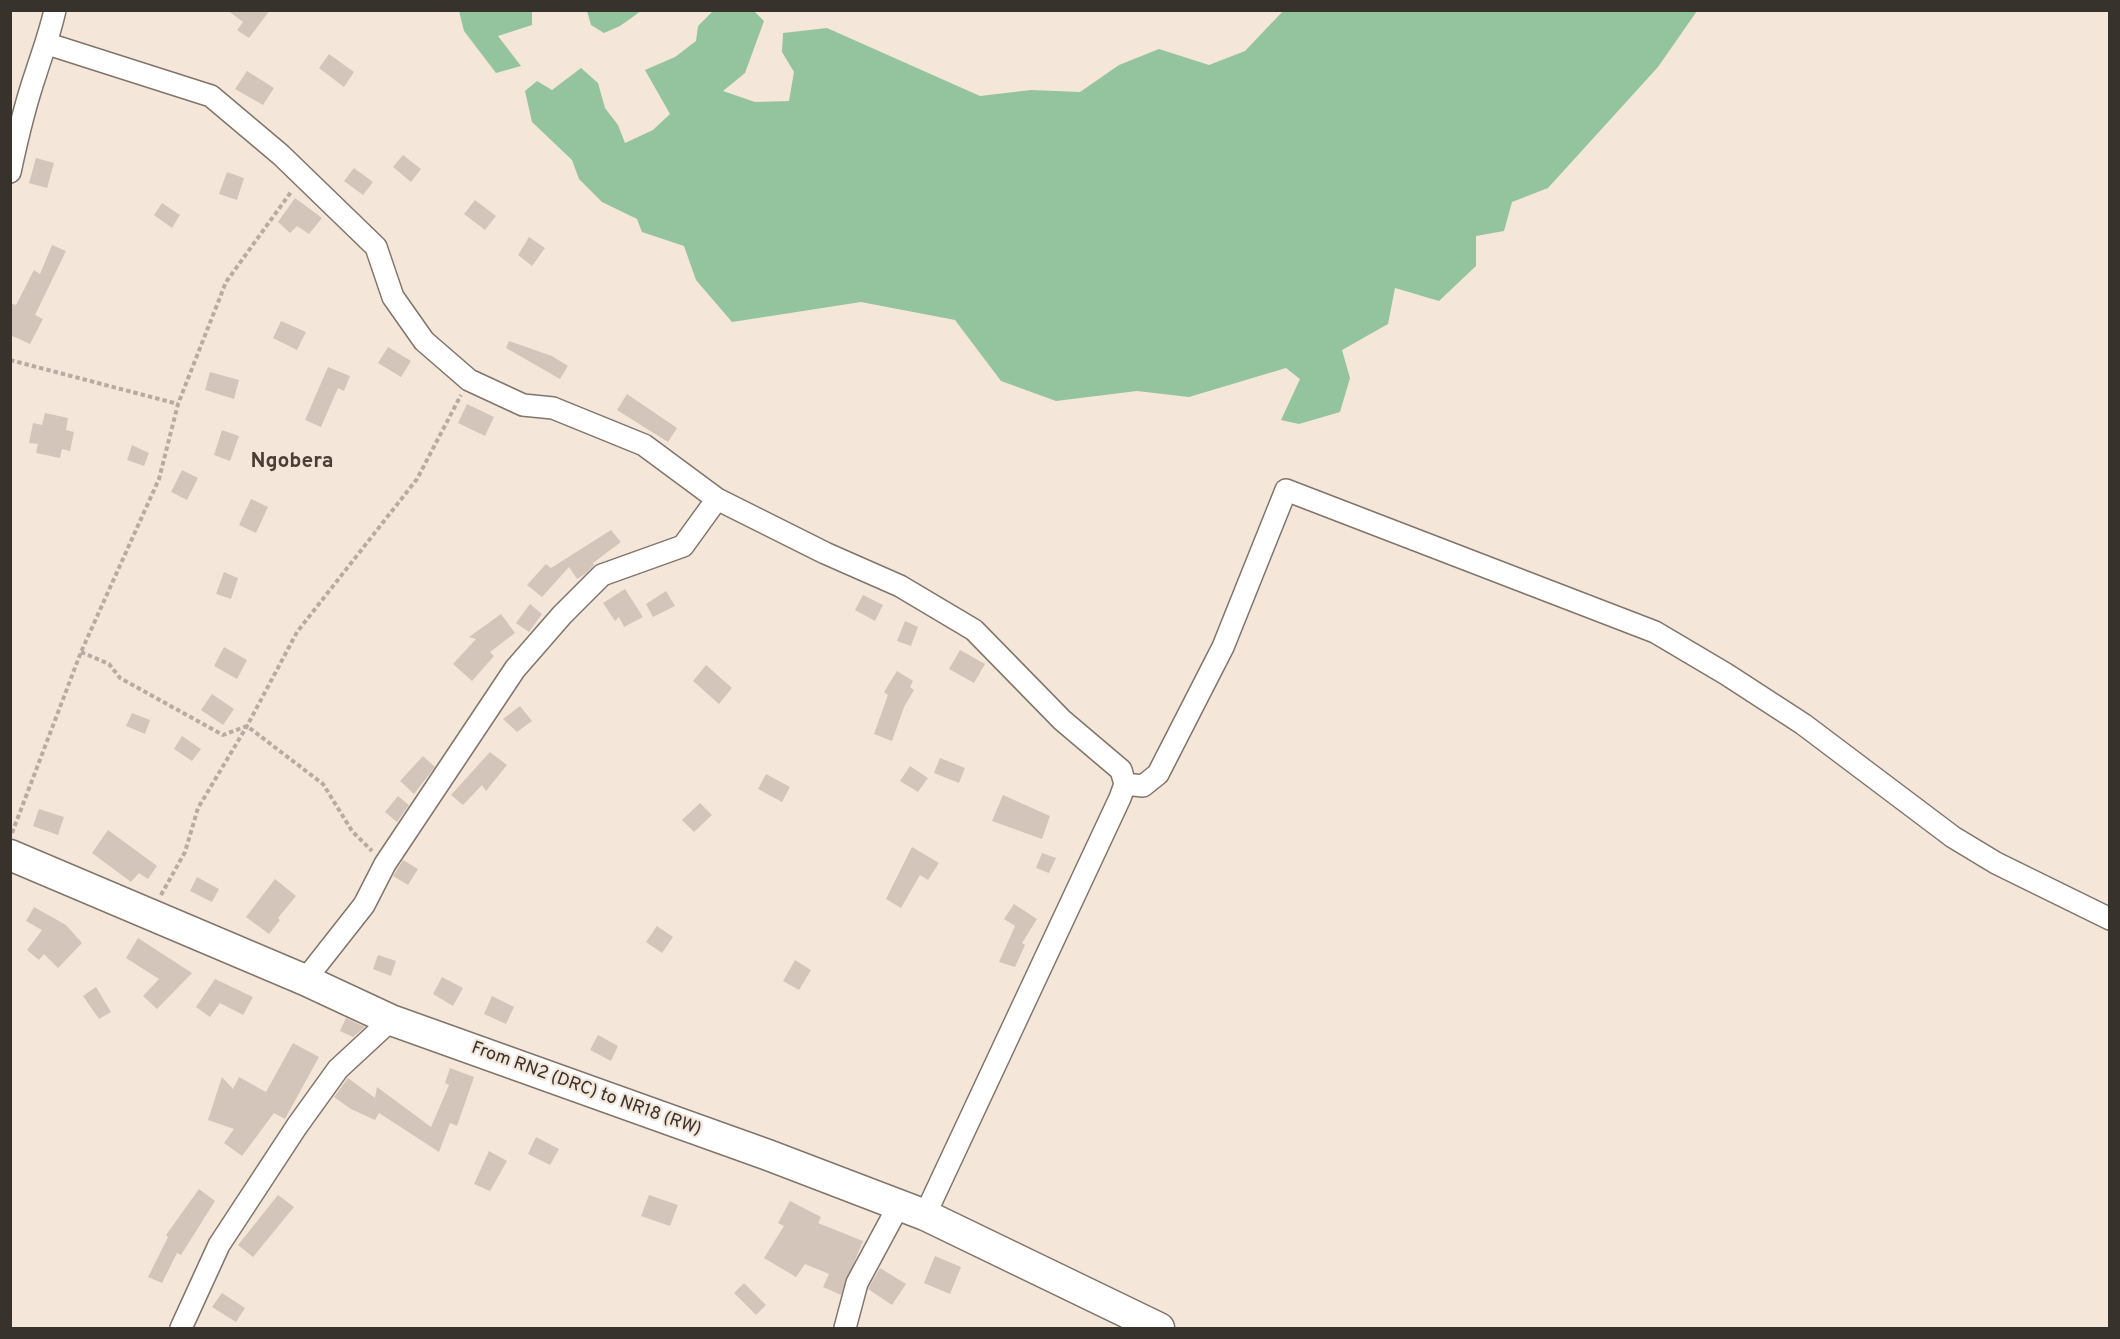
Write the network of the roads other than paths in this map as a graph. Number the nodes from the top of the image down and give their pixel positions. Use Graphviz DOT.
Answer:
graph roads {
  1 [pos="55,10"];
  2 [pos="48,44"];
  3 [pos="10,172"];
  4 [pos="717,499"];
  5 [pos="1125,784"];
  6 [pos="10,855"];
  7 [pos="2109,919"];
  8 [pos="305,980"];
  9 [pos="391,1020"];
  10 [pos="912,1210"];
  11 [pos="181,1329"];
  12 [pos="845,1329"];
  13 [pos="1158,1329"];
  1 -- 2 [label="street"];
  2 -- 3 [label="street"];
  2 -- 4 [label="street"];
  4 -- 5 [label="street"];
  4 -- 8 [label="street"];
  5 -- 7 [label="street"];
  5 -- 10 [label="street"];
  6 -- 8 [label="main road, From RN2 (DRC) to NR18 (RW)"];
  8 -- 9 [label="main road, From RN2 (DRC) to NR18 (RW)"];
  9 -- 10 [label="main road, From RN2 (DRC) to NR18 (RW)"];
  9 -- 11 [label="street"];
  10 -- 12 [label="street"];
  10 -- 13 [label="main road, From RN2 (DRC) to NR18 (RW)"];
}
